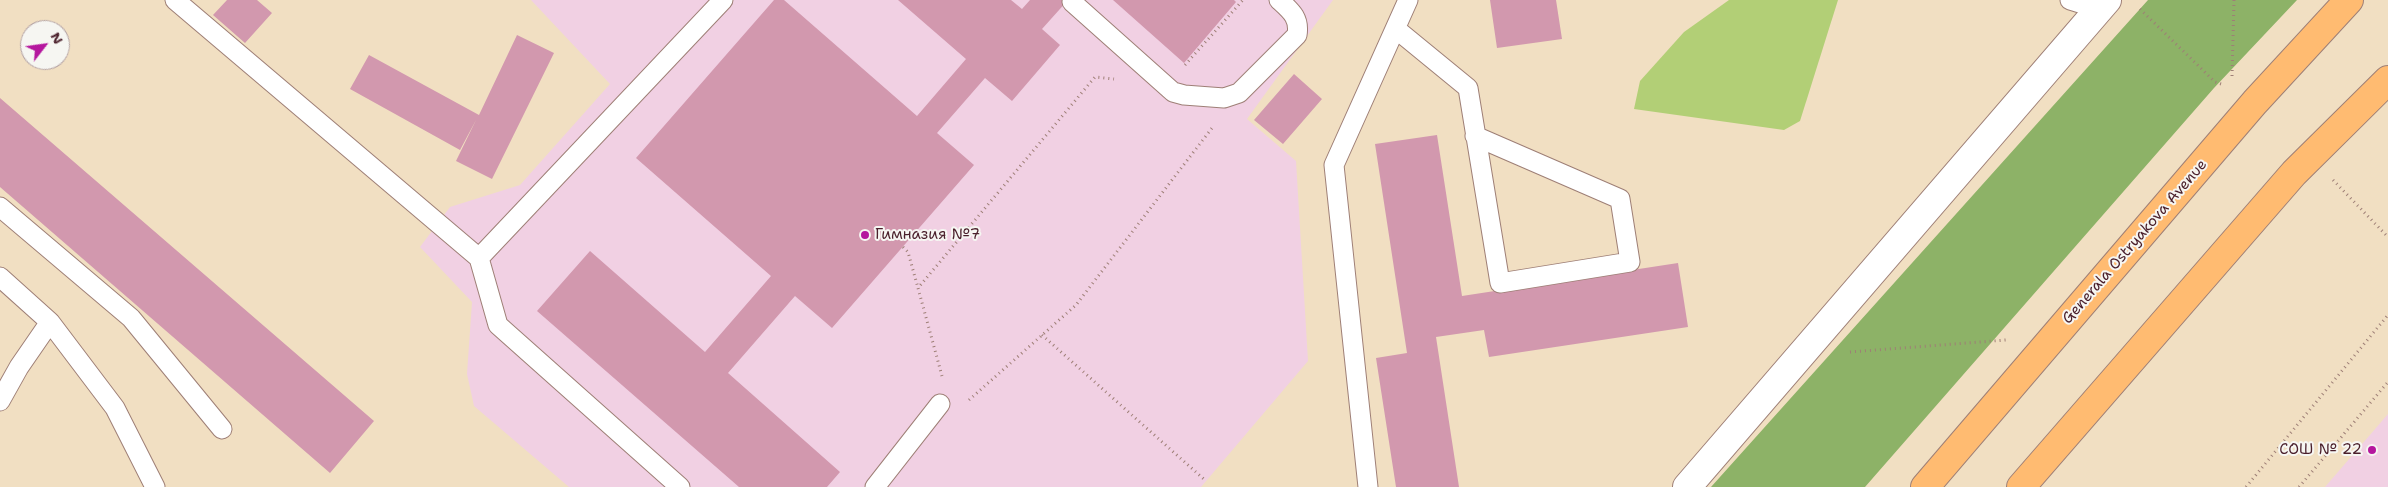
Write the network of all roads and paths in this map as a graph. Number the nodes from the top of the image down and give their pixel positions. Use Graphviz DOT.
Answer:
graph roads {
  1 [pos="175,0"];
  2 [pos="723,0"];
  3 [pos="1279,0"];
  4 [pos="1408,0"];
  5 [pos="2070,0"];
  6 [pos="2234,0"];
  7 [pos="2349,0"];
  8 [pos="1072,2"];
  9 [pos="2103,5"];
  10 [pos="2138,7"];
  11 [pos="1396,29"];
  12 [pos="2232,77"];
  13 [pos="2388,80"];
  14 [pos="2232,87"];
  15 [pos="1239,93"];
  16 [pos="1048,132"];
  17 [pos="1476,136"];
  18 [pos="2330,176"];
  19 [pos="0,207"];
  20 [pos="2388,237"];
  21 [pos="903,247"];
  22 [pos="479,258"];
  23 [pos="0,277"];
  24 [pos="918,288"];
  25 [pos="2388,316"];
  26 [pos="50,322"];
  27 [pos="1042,335"];
  28 [pos="2008,340"];
  29 [pos="1802,355"];
  30 [pos="943,378"];
  31 [pos="2388,382"];
  32 [pos="0,401"];
  33 [pos="968,401"];
  34 [pos="940,404"];
  35 [pos="222,429"];
  36 [pos="1206,481"];
  37 [pos="155,487"];
  38 [pos="680,487"];
  39 [pos="875,487"];
  40 [pos="1368,487"];
  41 [pos="1687,487"];
  42 [pos="1925,487"];
  43 [pos="2022,487"];
  44 [pos="2246,487"];
  45 [pos="2299,487"];
  1 -- 22 [label="lane"];
  2 -- 22 [label="lane"];
  3 -- 15 [label="lane"];
  4 -- 11 [label="lane"];
  5 -- 9 [label="lane"];
  6 -- 12 [label="path"];
  7 -- 42 [label="main road, Generala Ostryakova Avenue"];
  8 -- 15 [label="lane"];
  9 -- 29 [label="street"];
  10 -- 14 [label="path"];
  11 -- 17 [label="lane"];
  11 -- 40 [label="lane"];
  13 -- 43 [label="main road"];
  15 -- 27 [label="path"];
  16 -- 24 [label="path"];
  17 -- 17 [label="lane"];
  18 -- 20 [label="path"];
  19 -- 35 [label="lane"];
  21 -- 24 [label="path"];
  22 -- 38 [label="lane"];
  23 -- 26 [label="lane"];
  24 -- 30 [label="path"];
  25 -- 44 [label="path"];
  26 -- 32 [label="lane"];
  26 -- 37 [label="lane"];
  27 -- 33 [label="path"];
  27 -- 36 [label="path"];
  28 -- 29 [label="path"];
  29 -- 41 [label="street"];
  31 -- 45 [label="path"];
  34 -- 39 [label="lane"];
}
